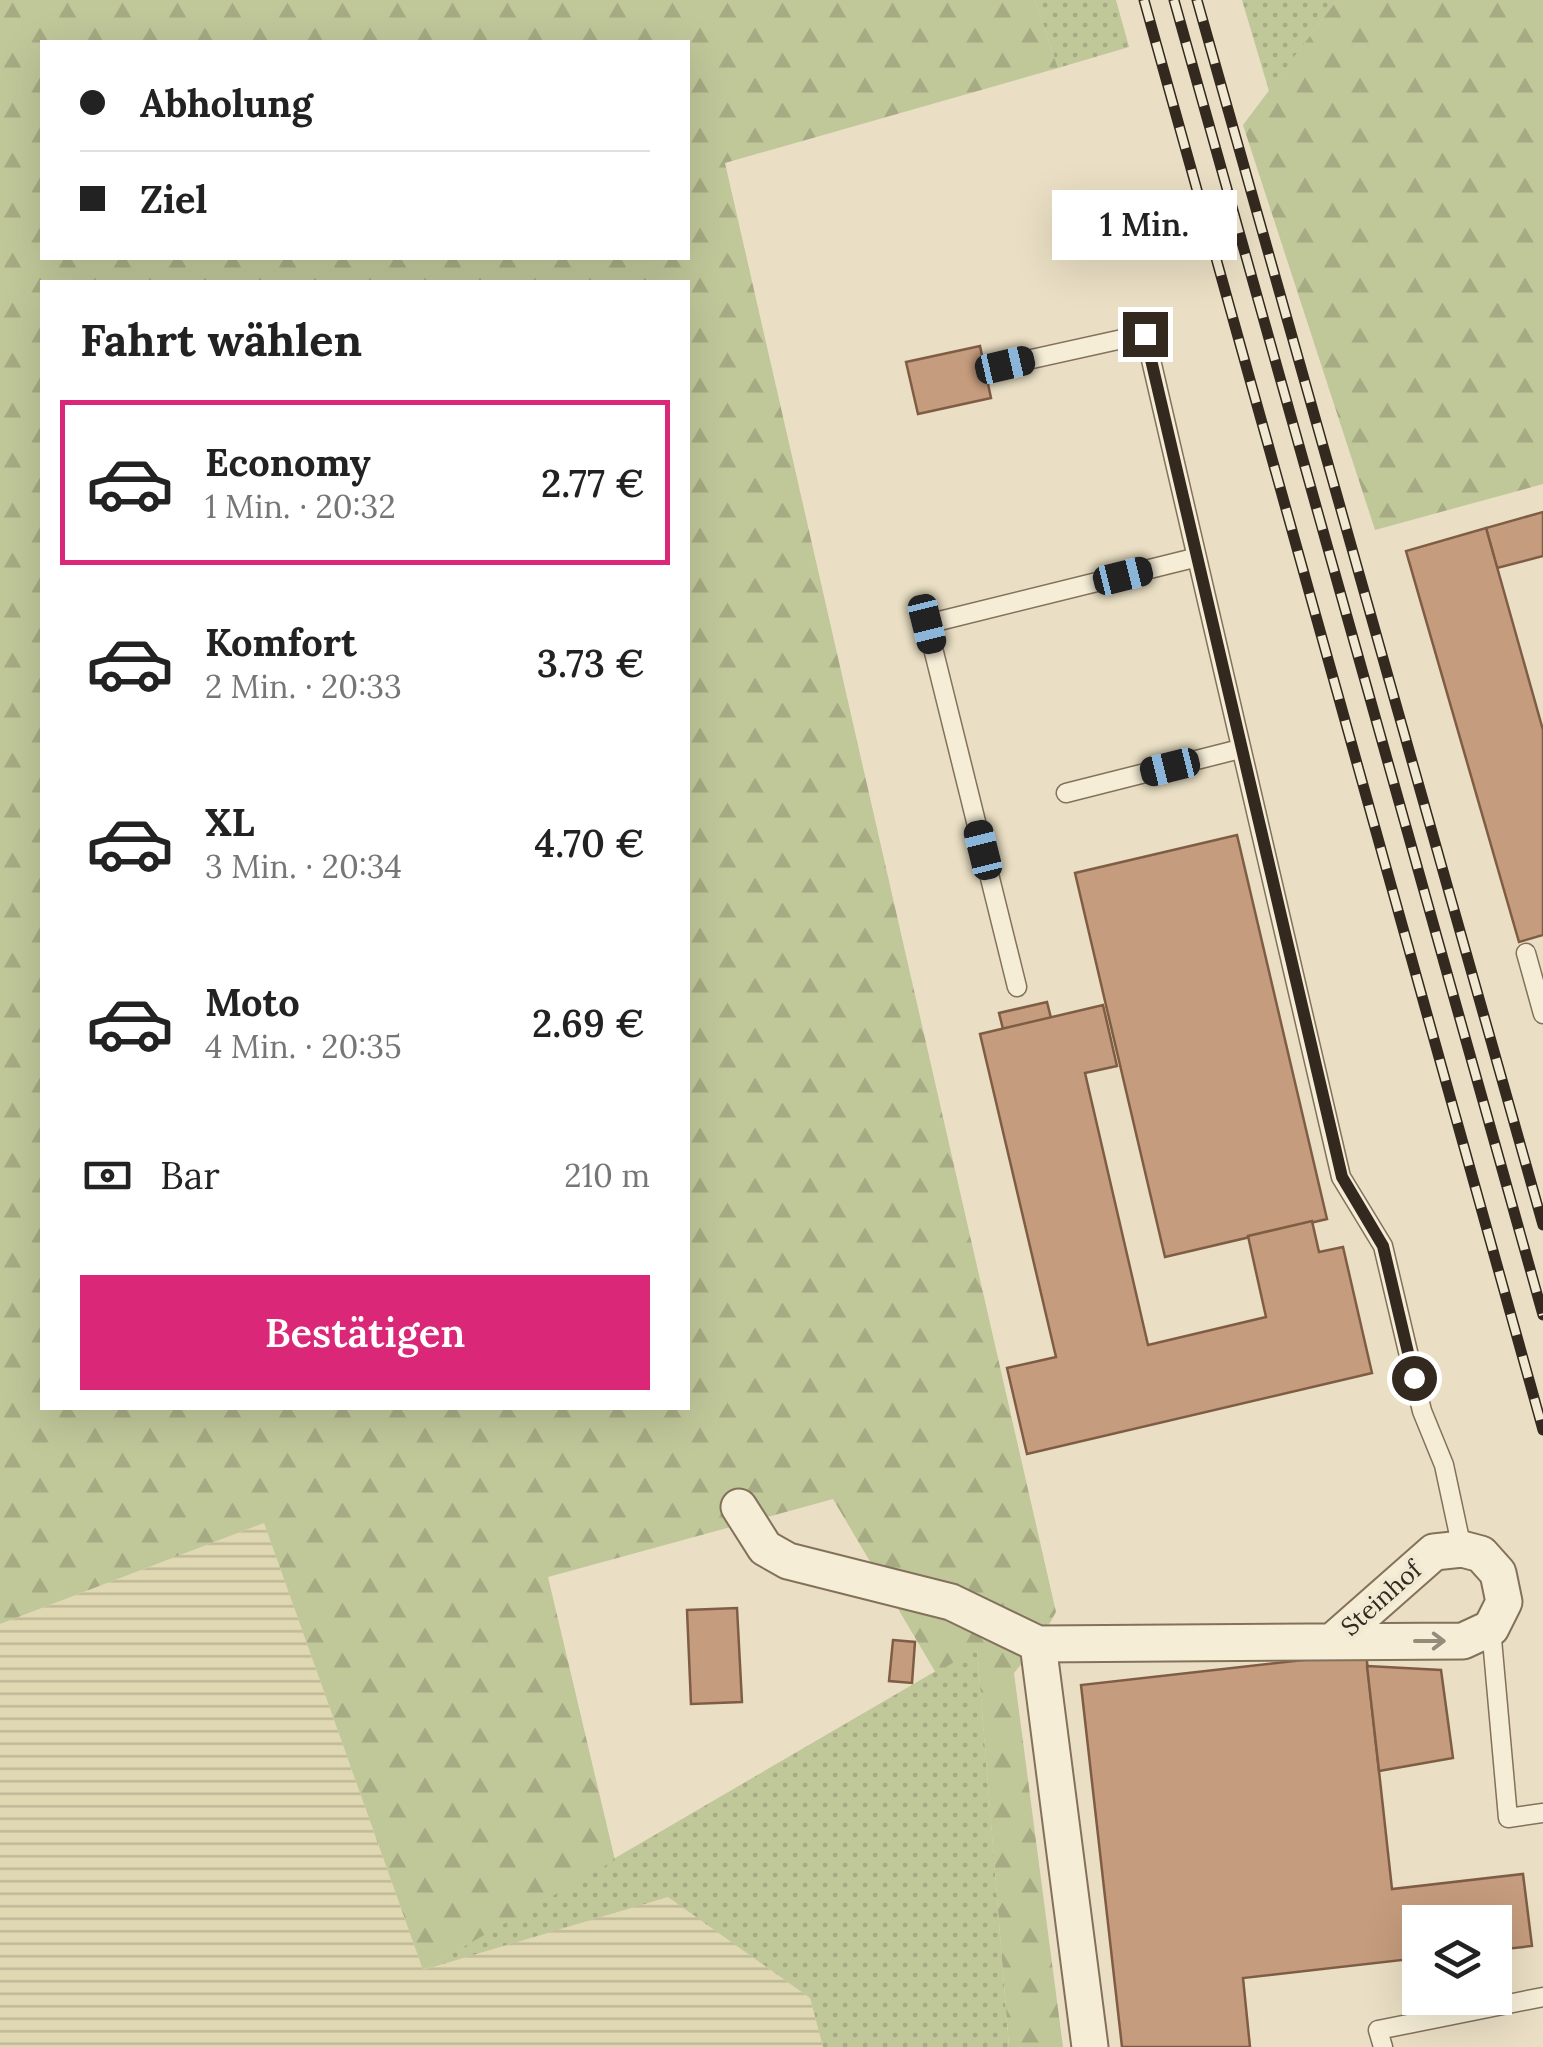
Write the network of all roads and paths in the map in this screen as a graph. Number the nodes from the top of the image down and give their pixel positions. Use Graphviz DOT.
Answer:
graph roads {
  1 [pos="1005,365"];
  2 [pos="1194,558"];
  3 [pos="1240,749"];
  4 [pos="1066,793"];
  5 [pos="1526,953"];
  6 [pos="1016,987"];
  7 [pos="1543,1014"];
  8 [pos="739,1507"];
  9 [pos="1462,1549"];
  10 [pos="1492,1628"];
  11 [pos="1333,1641"];
  12 [pos="1038,1644"];
  13 [pos="1543,1813"];
  14 [pos="1543,1998"];
  15 [pos="1090,2047"];
  16 [pos="1383,2047"];
  1 -- 2 [label="lane"];
  2 -- 3 [label="lane"];
  2 -- 6 [label="lane"];
  3 -- 4 [label="lane"];
  3 -- 9 [label="lane"];
  5 -- 7 [label="lane"];
  8 -- 12 [label="street, Steinhof"];
  9 -- 10 [label="street"];
  9 -- 11 [label="street, Steinhof"];
  11 -- 10 [label="street, Steinhof, one-way"];
  10 -- 13 [label="lane"];
  11 -- 12 [label="street, Steinhof"];
  12 -- 15 [label="street"];
  14 -- 16 [label="lane"];
}
